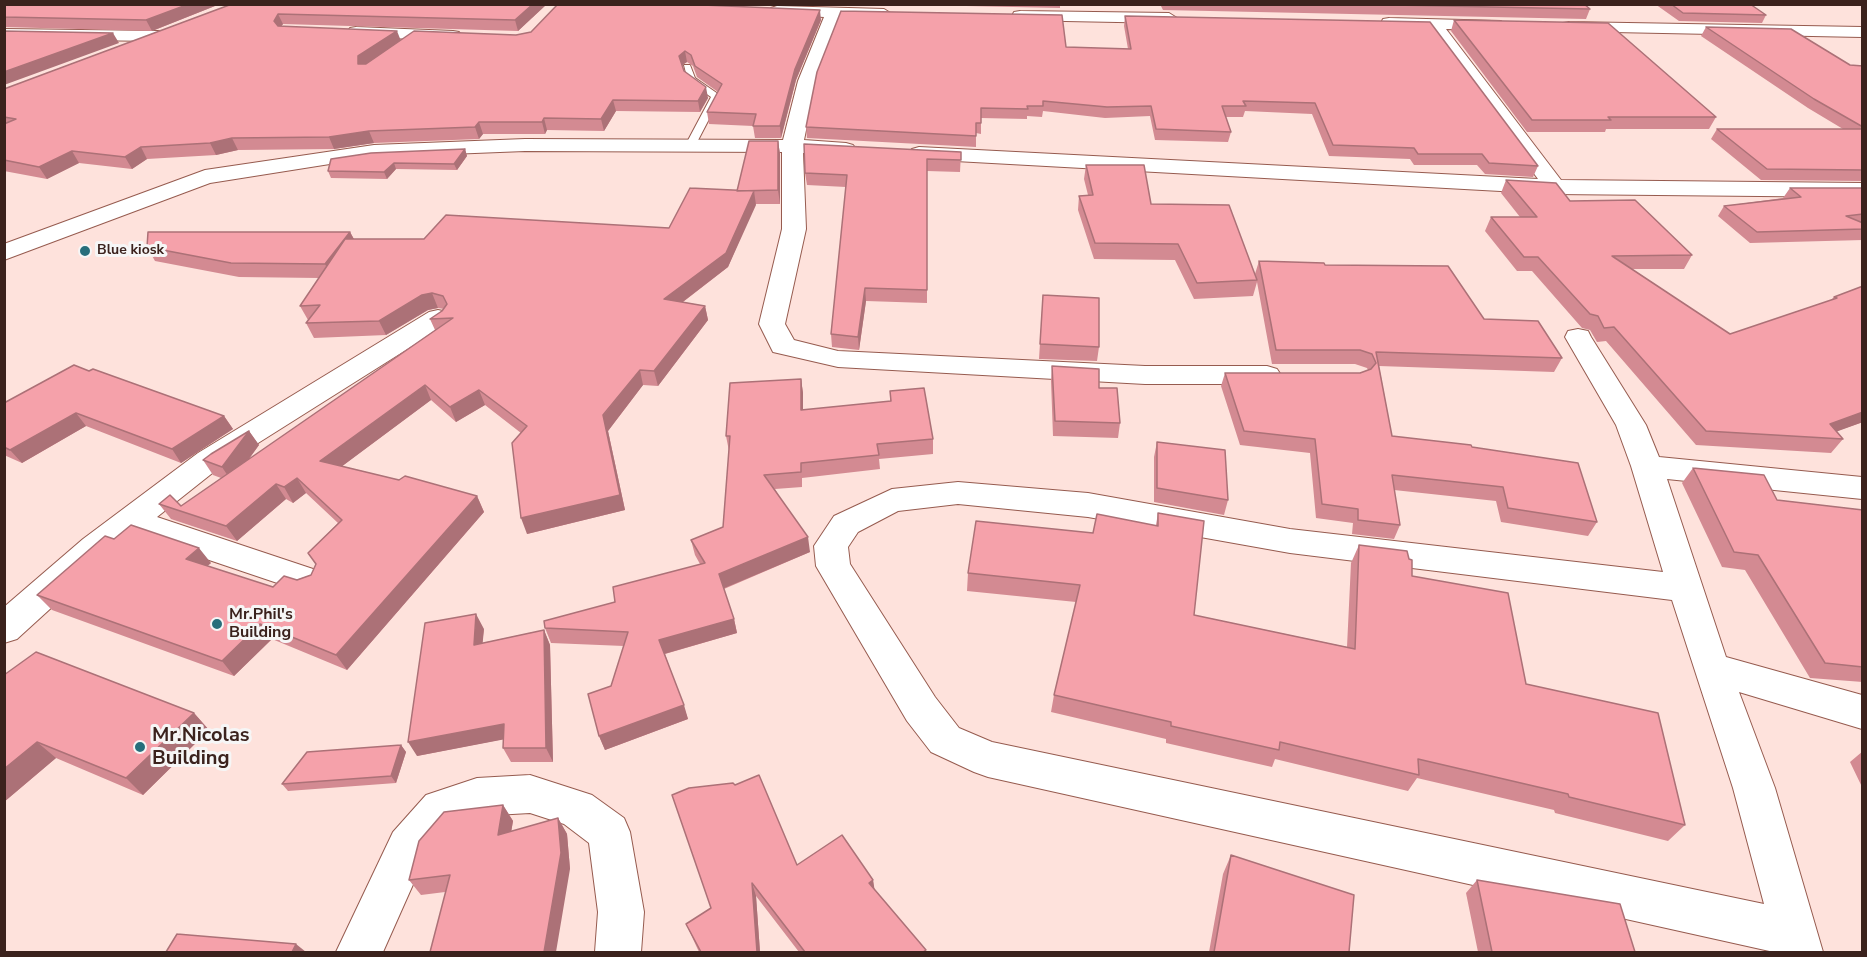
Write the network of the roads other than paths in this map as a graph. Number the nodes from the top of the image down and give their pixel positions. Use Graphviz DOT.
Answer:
graph roads {
  1 [pos="786,8"];
  2 [pos="760,10"];
  3 [pos="834,13"];
  4 [pos="904,14"];
  5 [pos="1008,16"];
  6 [pos="1184,18"];
  7 [pos="1374,23"];
  8 [pos="1433,24"];
  9 [pos="1517,26"];
  10 [pos="1552,26"];
  11 [pos="179,28"];
  12 [pos="337,32"];
  13 [pos="1863,32"];
  14 [pos="4,34"];
  15 [pos="421,34"];
  16 [pos="158,36"];
  17 [pos="475,36"];
  18 [pos="403,47"];
  19 [pos="116,54"];
  20 [pos="687,67"];
  21 [pos="690,146"];
  22 [pos="792,146"];
  23 [pos="864,150"];
  24 [pos="900,152"];
  25 [pos="1555,187"];
  26 [pos="1863,190"];
  27 [pos="4,253"];
  28 [pos="438,318"];
  29 [pos="1578,337"];
  30 [pos="1285,375"];
  31 [pos="1647,466"];
  32 [pos="1863,488"];
  33 [pos="130,521"];
  34 [pos="308,580"];
  35 [pos="1686,588"];
  36 [pos="4,629"];
  37 [pos="1711,668"];
  38 [pos="1863,712"];
  39 [pos="1797,943"];
  40 [pos="359,952"];
  41 [pos="618,952"];
  1 -- 2 [label="street"];
  1 -- 3 [label="street"];
  3 -- 4 [label="street"];
  3 -- 22 [label="street"];
  5 -- 6 [label="street"];
  7 -- 8 [label="street"];
  8 -- 9 [label="street"];
  8 -- 25 [label="street"];
  10 -- 13 [label="street"];
  11 -- 16 [label="street"];
  12 -- 15 [label="street"];
  14 -- 16 [label="street"];
  15 -- 17 [label="street"];
  15 -- 18 [label="lane"];
  16 -- 19 [label="street"];
  20 -- 21 [label="lane"];
  21 -- 22 [label="street"];
  21 -- 27 [label="street"];
  22 -- 23 [label="street"];
  22 -- 30 [label="street"];
  24 -- 25 [label="street"];
  25 -- 26 [label="street"];
  28 -- 33 [label="street"];
  29 -- 31 [label="street"];
  31 -- 32 [label="street"];
  31 -- 35 [label="street"];
  33 -- 34 [label="street"];
  33 -- 36 [label="street"];
  35 -- 37 [label="street"];
  35 -- 39 [label="street"];
  37 -- 38 [label="street"];
  37 -- 39 [label="street"];
  40 -- 41 [label="street"];
}
